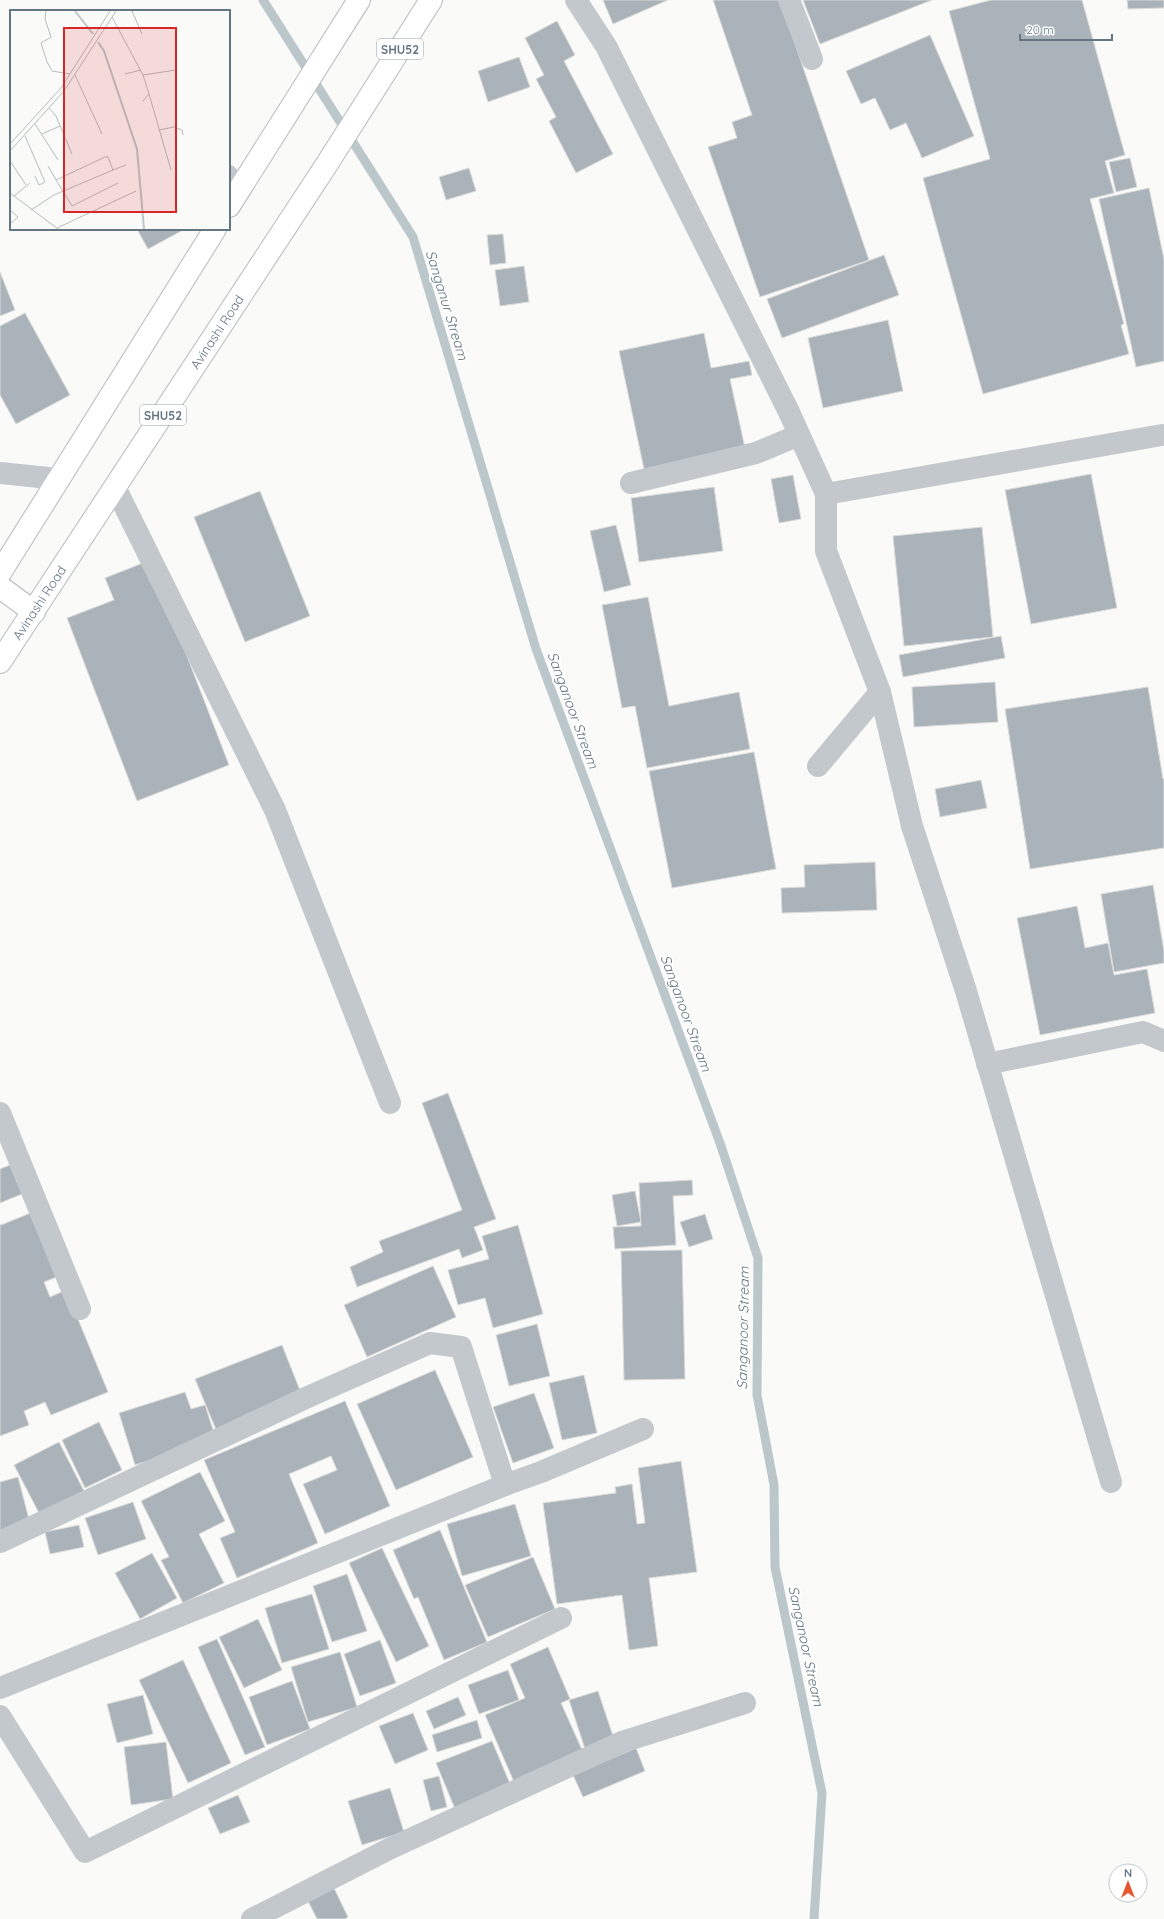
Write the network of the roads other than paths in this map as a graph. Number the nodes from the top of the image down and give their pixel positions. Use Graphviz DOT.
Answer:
graph roads {
  1 [pos="430,0"];
  2 [pos="576,0"];
  3 [pos="788,0"];
  4 [pos="354,8"];
  5 [pos="812,59"];
  6 [pos="233,190"];
  7 [pos="214,230"];
  8 [pos="799,435"];
  9 [pos="1162,436"];
  10 [pos="0,473"];
  11 [pos="58,479"];
  12 [pos="631,483"];
  13 [pos="115,487"];
  14 [pos="826,494"];
  15 [pos="0,573"];
  16 [pos="0,587"];
  17 [pos="34,612"];
  18 [pos="0,662"];
  19 [pos="880,692"];
  20 [pos="818,766"];
  21 [pos="1164,1041"];
  22 [pos="987,1064"];
  23 [pos="390,1103"];
  24 [pos="0,1113"];
  25 [pos="80,1309"];
  26 [pos="644,1429"];
  27 [pos="1111,1482"];
  28 [pos="505,1485"];
  29 [pos="0,1542"];
  30 [pos="561,1618"];
  31 [pos="0,1688"];
  32 [pos="745,1703"];
  33 [pos="0,1716"];
  34 [pos="252,1919"];
  1 -- 13 [label="main road, Avinashi Road / SHU52"];
  2 -- 8 [label="street"];
  3 -- 5 [label="street"];
  4 -- 6 [label="main road"];
  7 -- 11 [label="main road"];
  8 -- 12 [label="street"];
  8 -- 14 [label="street"];
  9 -- 14 [label="street"];
  10 -- 11 [label="street"];
  11 -- 15 [label="main road"];
  13 -- 17 [label="main road, Avinashi Road / SHU52"];
  13 -- 23 [label="street"];
  14 -- 19 [label="street"];
  16 -- 17 [label="main road"];
  17 -- 18 [label="main road, Avinashi Road / SHU52"];
  19 -- 20 [label="street"];
  19 -- 22 [label="street"];
  21 -- 22 [label="street"];
  22 -- 27 [label="street"];
  24 -- 25 [label="street"];
  26 -- 28 [label="street"];
  28 -- 29 [label="street"];
  28 -- 31 [label="street"];
  30 -- 33 [label="street"];
  32 -- 34 [label="street"];
}
